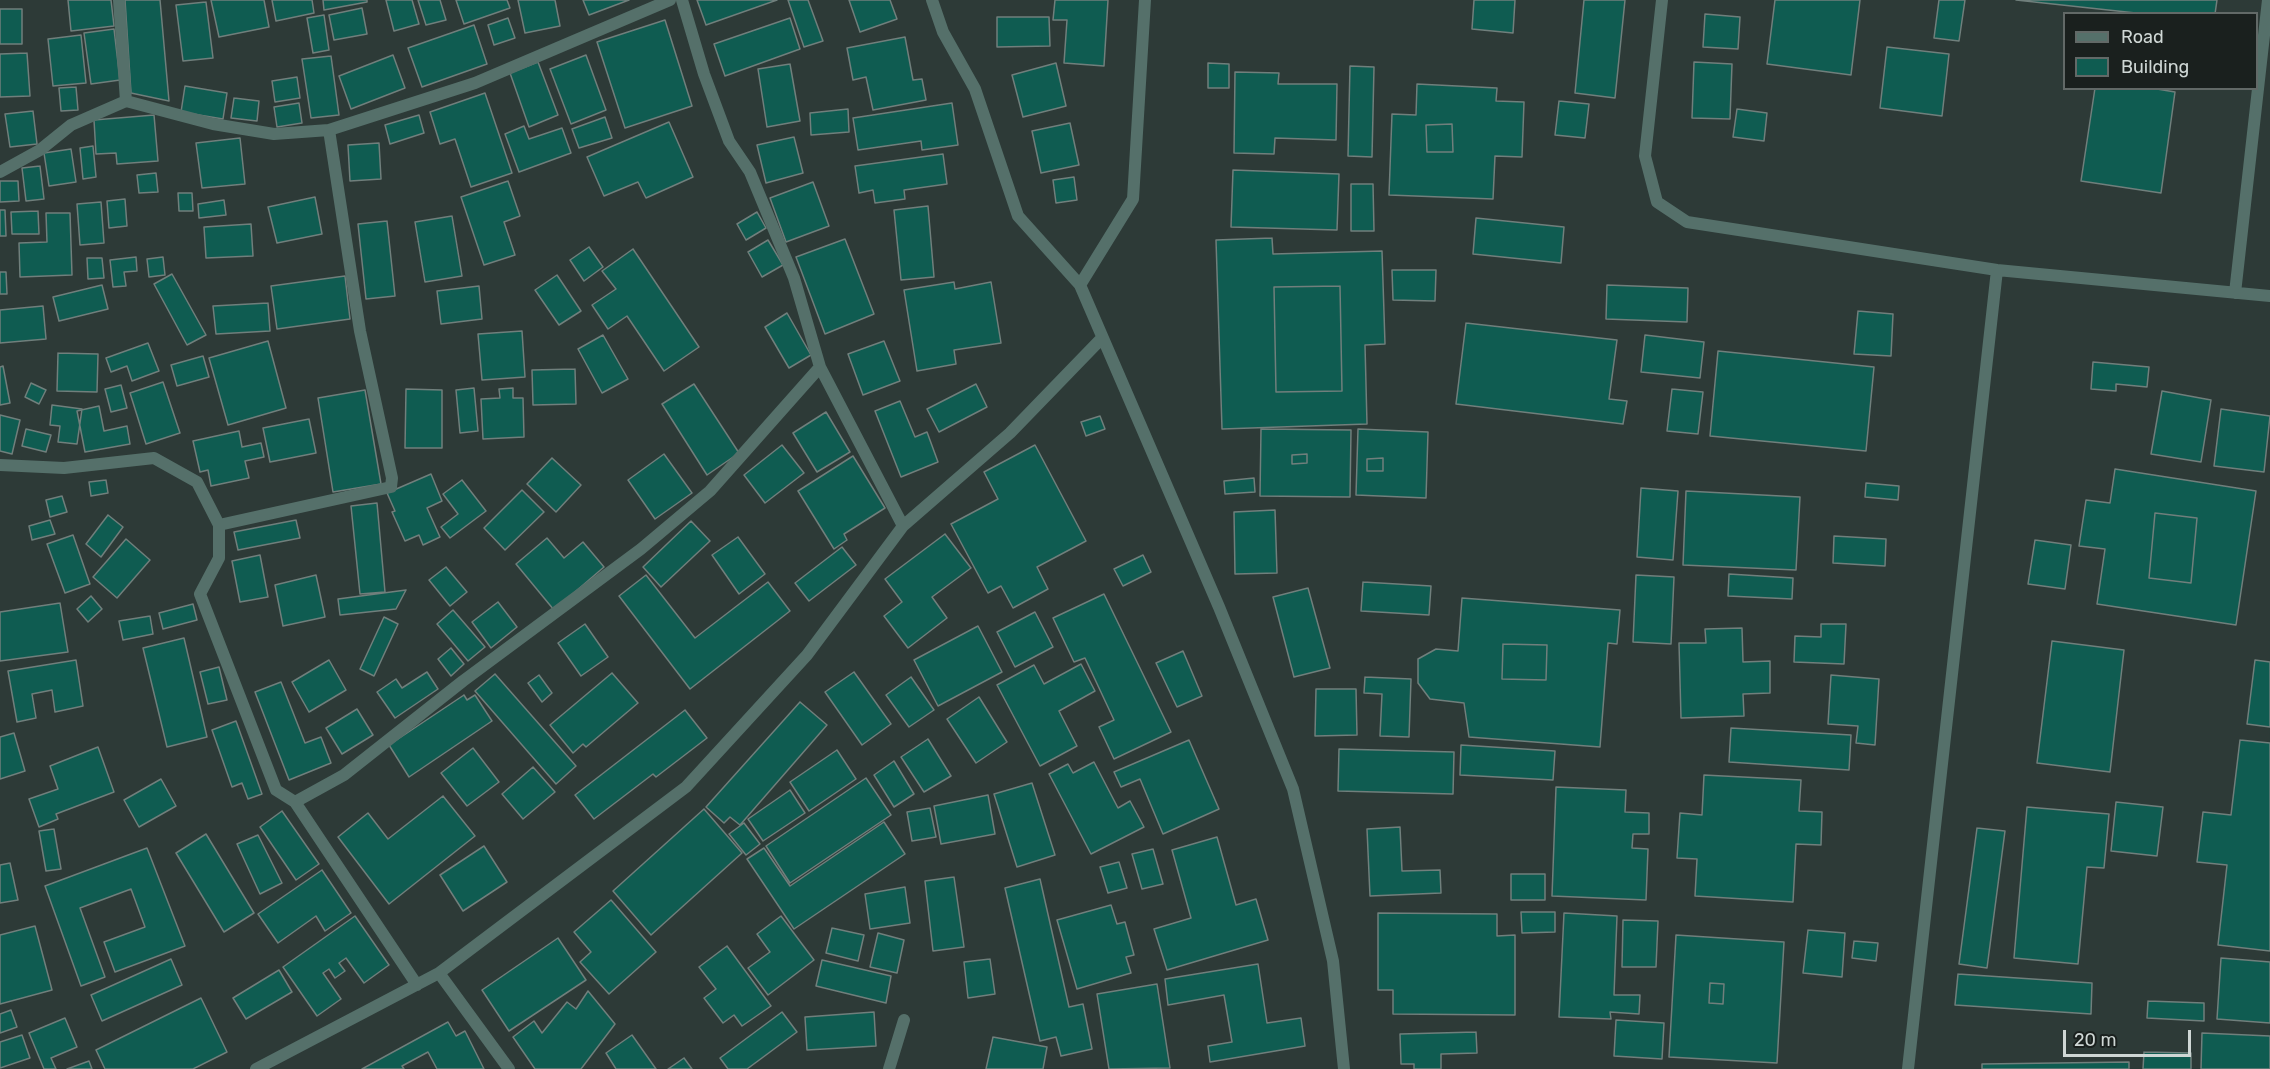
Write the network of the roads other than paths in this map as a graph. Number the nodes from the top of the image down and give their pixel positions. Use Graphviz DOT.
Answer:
graph roads {
  1 [pos="118,0"];
  2 [pos="682,0"];
  3 [pos="932,0"];
  4 [pos="1145,0"];
  5 [pos="1662,0"];
  6 [pos="2268,0"];
  7 [pos="663,2"];
  8 [pos="2258,89"];
  9 [pos="2258,90"];
  10 [pos="126,101"];
  11 [pos="329,130"];
  12 [pos="0,172"];
  13 [pos="1997,270"];
  14 [pos="1080,285"];
  15 [pos="2235,293"];
  16 [pos="2270,296"];
  17 [pos="1102,338"];
  18 [pos="820,367"];
  19 [pos="0,465"];
  20 [pos="219,525"];
  21 [pos="903,526"];
  22 [pos="295,802"];
  23 [pos="439,973"];
  24 [pos="417,984"];
  25 [pos="904,1020"];
  26 [pos="256,1069"];
  27 [pos="509,1069"];
  28 [pos="889,1069"];
  29 [pos="1344,1069"];
  30 [pos="1908,1069"];
  1 -- 10 [label="street"];
  2 -- 18 [label="street"];
  3 -- 14 [label="street"];
  4 -- 14 [label="street"];
  5 -- 13 [label="street"];
  6 -- 8 [label="street"];
  7 -- 11 [label="street"];
  9 -- 15 [label="street"];
  10 -- 11 [label="street"];
  10 -- 12 [label="street"];
  11 -- 20 [label="street"];
  13 -- 15 [label="street"];
  13 -- 30 [label="street"];
  14 -- 17 [label="street"];
  15 -- 16 [label="street"];
  17 -- 21 [label="street"];
  17 -- 29 [label="street"];
  18 -- 21 [label="street"];
  18 -- 22 [label="street"];
  19 -- 20 [label="street"];
  20 -- 22 [label="street"];
  21 -- 23 [label="street"];
  22 -- 24 [label="street"];
  23 -- 24 [label="street"];
  23 -- 27 [label="street"];
  24 -- 26 [label="street"];
  25 -- 28 [label="street"];
}
